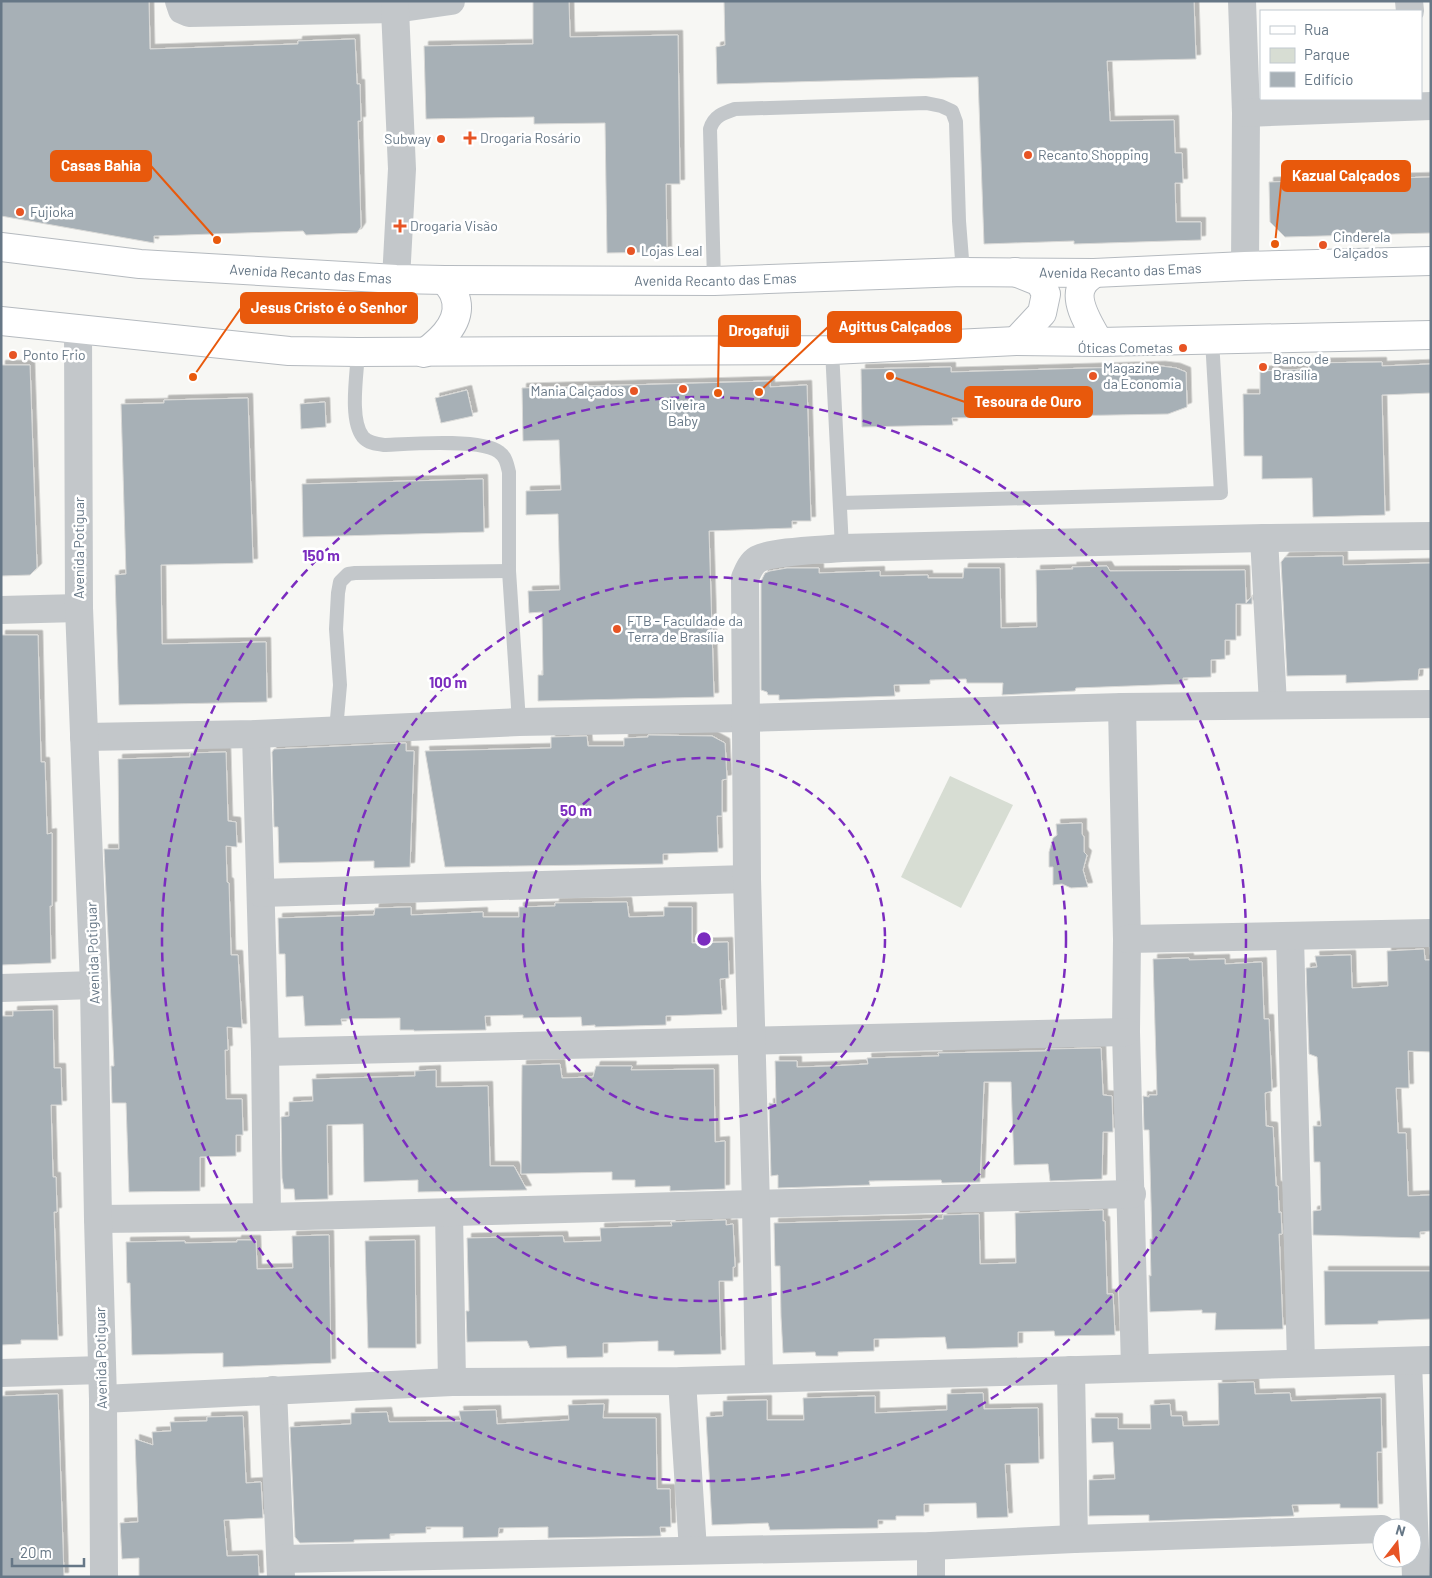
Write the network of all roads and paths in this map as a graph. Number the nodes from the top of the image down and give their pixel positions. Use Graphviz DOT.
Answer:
graph roads {
  1 [pos="179,1"];
  2 [pos="451,1"];
  3 [pos="1242,1"];
  4 [pos="344,6"];
  5 [pos="396,9"];
  6 [pos="1418,104"];
  7 [pos="1246,113"];
  8 [pos="2,248"];
  9 [pos="1431,261"];
  10 [pos="1245,266"];
  11 [pos="1014,271"];
  12 [pos="963,272"];
  13 [pos="1094,273"];
  14 [pos="396,280"];
  15 [pos="445,280"];
  16 [pos="714,280"];
  17 [pos="1,321"];
  18 [pos="78,329"];
  19 [pos="1431,335"];
  20 [pos="1212,340"];
  21 [pos="1016,341"];
  22 [pos="1099,342"];
  23 [pos="832,350"];
  24 [pos="358,352"];
  25 [pos="424,353"];
  26 [pos="840,502"];
  27 [pos="1431,536"];
  28 [pos="1264,538"];
  29 [pos="842,548"];
  30 [pos="509,571"];
  31 [pos="79,608"];
  32 [pos="1,610"];
  33 [pos="1273,704"];
  34 [pos="1431,704"];
  35 [pos="1122,706"];
  36 [pos="745,718"];
  37 [pos="519,722"];
  38 [pos="336,730"];
  39 [pos="256,734"];
  40 [pos="84,737"];
  41 [pos="747,879"];
  42 [pos="261,893"];
  43 [pos="1431,933"];
  44 [pos="1290,937"];
  45 [pos="1127,938"];
  46 [pos="94,985"];
  47 [pos="1,988"];
  48 [pos="1126,1032"];
  49 [pos="750,1040"];
  50 [pos="265,1052"];
  51 [pos="1132,1194"];
  52 [pos="756,1205"];
  53 [pos="449,1212"];
  54 [pos="267,1217"];
  55 [pos="98,1219"];
  56 [pos="1419,1361"];
  57 [pos="1301,1363"];
  58 [pos="1135,1368"];
  59 [pos="102,1370"];
  60 [pos="1071,1370"];
  61 [pos="1,1373"];
  62 [pos="759,1378"];
  63 [pos="682,1381"];
  64 [pos="452,1382"];
  65 [pos="273,1390"];
  66 [pos="103,1399"];
  67 [pos="1413,1518"];
  68 [pos="1372,1529"];
  69 [pos="1074,1539"];
  70 [pos="931,1546"];
  71 [pos="693,1550"];
  72 [pos="441,1566"];
  73 [pos="281,1568"];
  74 [pos="104,1577"];
  75 [pos="931,1577"];
  1 -- 4 [label="street"];
  2 -- 5 [label="street"];
  3 -- 7 [label="street"];
  4 -- 5 [label="street"];
  5 -- 14 [label="street"];
  6 -- 7 [label="street"];
  7 -- 10 [label="street"];
  8 -- 14 [label="main road, Avenida Recanto das Emas"];
  9 -- 10 [label="main road, Avenida Recanto das Emas"];
  10 -- 13 [label="main road, Avenida Recanto das Emas"];
  11 -- 12 [label="main road, Avenida Recanto das Emas"];
  11 -- 13 [label="main road, Avenida Recanto das Emas"];
  11 -- 21 [label="main road"];
  12 -- 16 [label="main road, Avenida Recanto das Emas"];
  12 -- 16 [label="lane"];
  13 -- 22 [label="main road"];
  14 -- 15 [label="main road, Avenida Recanto das Emas"];
  15 -- 16 [label="main road, Avenida Recanto das Emas"];
  15 -- 25 [label="main road"];
  17 -- 18 [label="main road"];
  18 -- 24 [label="main road"];
  18 -- 31 [label="street, Avenida Potiguar"];
  19 -- 20 [label="main road"];
  20 -- 22 [label="main road"];
  20 -- 26 [label="lane"];
  21 -- 22 [label="main road"];
  21 -- 23 [label="main road"];
  23 -- 25 [label="main road"];
  23 -- 26 [label="lane"];
  24 -- 25 [label="main road"];
  24 -- 30 [label="lane"];
  26 -- 29 [label="lane"];
  27 -- 28 [label="street"];
  28 -- 29 [label="street"];
  28 -- 33 [label="street"];
  29 -- 36 [label="street"];
  30 -- 37 [label="lane"];
  30 -- 38 [label="lane"];
  31 -- 32 [label="street"];
  31 -- 40 [label="street, Avenida Potiguar"];
  33 -- 34 [label="street"];
  33 -- 35 [label="street"];
  35 -- 36 [label="street"];
  35 -- 45 [label="street"];
  36 -- 37 [label="street"];
  36 -- 41 [label="street"];
  37 -- 38 [label="street"];
  38 -- 39 [label="street"];
  39 -- 40 [label="street"];
  39 -- 42 [label="street"];
  40 -- 46 [label="street, Avenida Potiguar"];
  41 -- 42 [label="street"];
  41 -- 49 [label="street"];
  42 -- 50 [label="street"];
  43 -- 44 [label="street"];
  44 -- 45 [label="street"];
  44 -- 57 [label="street"];
  45 -- 48 [label="street"];
  46 -- 47 [label="street"];
  46 -- 55 [label="street, Avenida Potiguar"];
  48 -- 49 [label="street"];
  48 -- 51 [label="street"];
  49 -- 50 [label="street"];
  49 -- 52 [label="street"];
  50 -- 54 [label="street"];
  51 -- 52 [label="street"];
  51 -- 58 [label="street"];
  52 -- 53 [label="street"];
  52 -- 62 [label="street"];
  53 -- 54 [label="street"];
  53 -- 64 [label="street"];
  54 -- 55 [label="street"];
  55 -- 59 [label="street, Avenida Potiguar"];
  56 -- 57 [label="street"];
  56 -- 67 [label="street"];
  57 -- 58 [label="street"];
  58 -- 60 [label="street"];
  59 -- 61 [label="street"];
  59 -- 66 [label="street, Avenida Potiguar"];
  60 -- 62 [label="street"];
  60 -- 69 [label="street"];
  62 -- 63 [label="street"];
  63 -- 64 [label="street"];
  63 -- 71 [label="street"];
  64 -- 65 [label="street"];
  65 -- 66 [label="street"];
  65 -- 73 [label="street"];
  66 -- 74 [label="street, Avenida Potiguar"];
  68 -- 69 [label="street"];
  69 -- 70 [label="street"];
  70 -- 71 [label="street"];
  70 -- 75 [label="street"];
  71 -- 72 [label="street"];
  72 -- 73 [label="street"];
}
